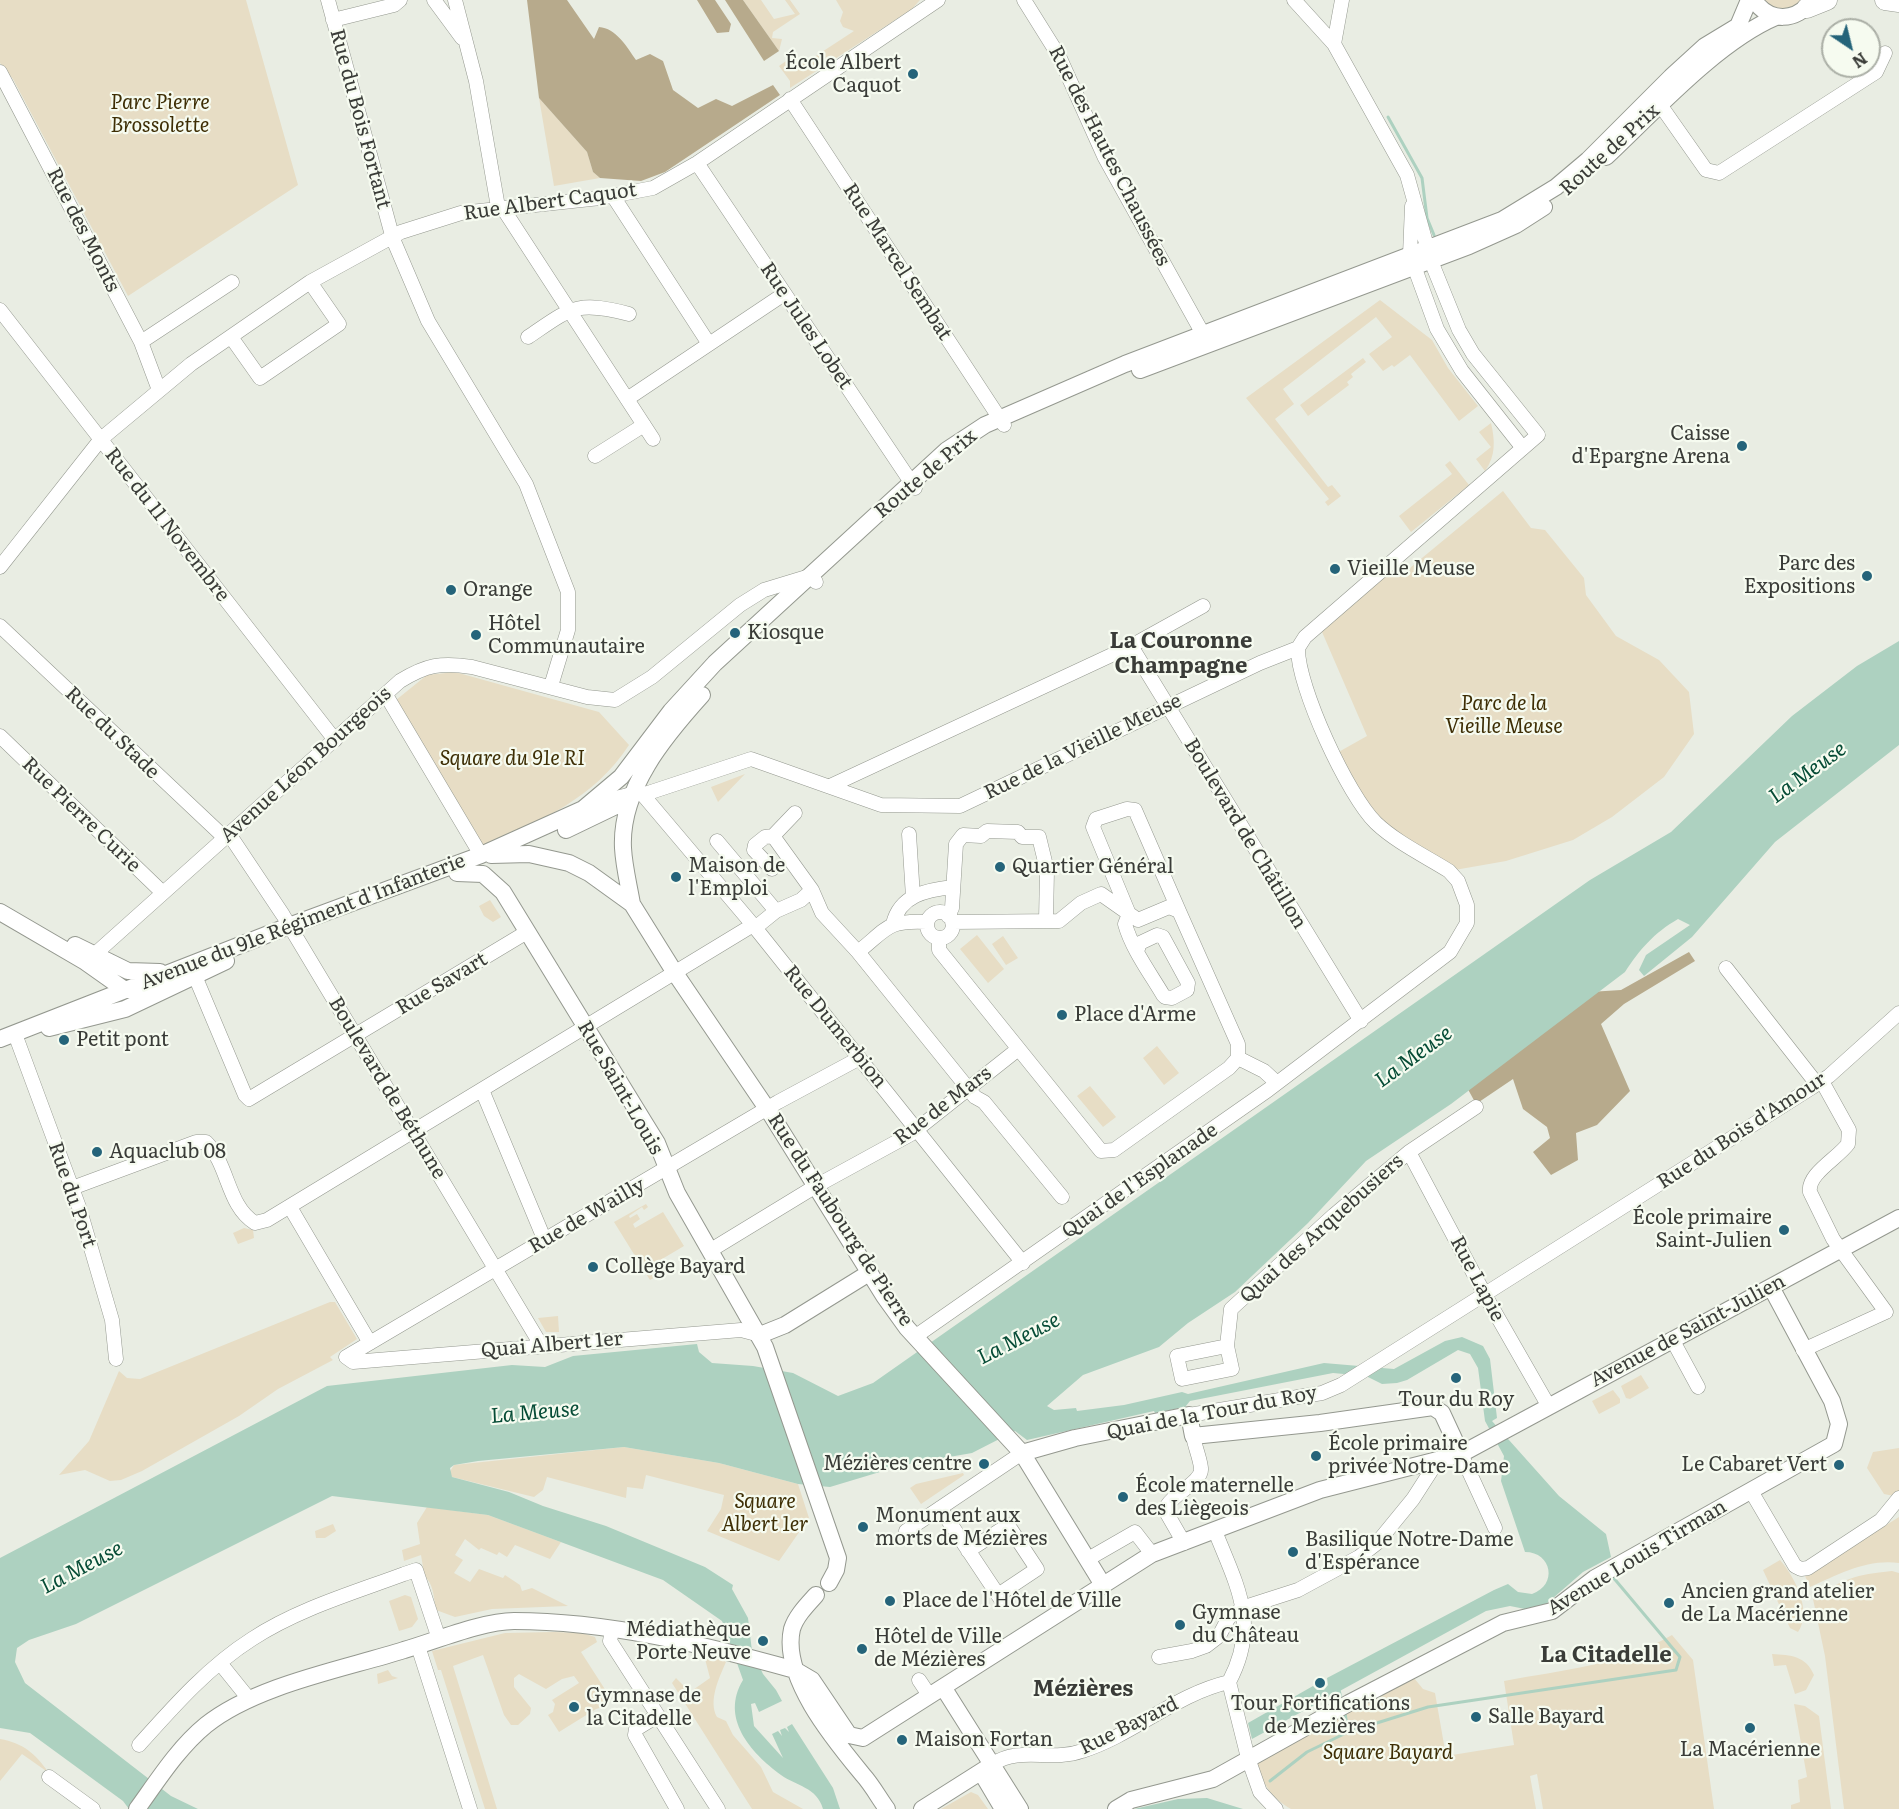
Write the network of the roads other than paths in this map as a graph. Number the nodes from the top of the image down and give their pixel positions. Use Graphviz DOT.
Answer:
graph roads {
  1 [pos="327,0"];
  2 [pos="400,0"];
  3 [pos="434,0"];
  4 [pos="455,0"];
  5 [pos="938,0"];
  6 [pos="1024,0"];
  7 [pos="1294,0"];
  8 [pos="1342,0"];
  9 [pos="1751,0"];
  10 [pos="1827,0"];
  11 [pos="1885,0"];
  12 [pos="1899,2"];
  13 [pos="1809,4"];
  14 [pos="1776,17"];
  15 [pos="333,20"];
  16 [pos="465,42"];
  17 [pos="1334,44"];
  18 [pos="1885,53"];
  19 [pos="0,72"];
  20 [pos="790,99"];
  21 [pos="1657,100"];
  22 [pos="696,163"];
  23 [pos="1413,192"];
  24 [pos="613,196"];
  25 [pos="500,207"];
  26 [pos="393,239"];
  27 [pos="1430,255"];
  28 [pos="1412,261"];
  29 [pos="310,282"];
  30 [pos="229,284"];
  31 [pos="784,294"];
  32 [pos="0,310"];
  33 [pos="569,310"];
  34 [pos="629,314"];
  35 [pos="231,336"];
  36 [pos="528,337"];
  37 [pos="1206,340"];
  38 [pos="141,342"];
  39 [pos="709,344"];
  40 [pos="159,390"];
  41 [pos="627,399"];
  42 [pos="1002,422"];
  43 [pos="644,425"];
  44 [pos="653,439"];
  45 [pos="101,440"];
  46 [pos="1522,447"];
  47 [pos="595,456"];
  48 [pos="913,485"];
  49 [pos="0,567"];
  50 [pos="813,579"];
  51 [pos="1203,606"];
  52 [pos="0,626"];
  53 [pos="1131,646"];
  54 [pos="1298,648"];
  55 [pos="551,686"];
  56 [pos="386,695"];
  57 [pos="1169,706"];
  58 [pos="0,736"];
  59 [pos="335,740"];
  60 [pos="648,742"];
  61 [pos="830,786"];
  62 [pos="638,794"];
  63 [pos="589,811"];
  64 [pos="795,813"];
  65 [pos="909,834"];
  66 [pos="227,836"];
  67 [pos="773,836"];
  68 [pos="717,841"];
  69 [pos="506,854"];
  70 [pos="481,855"];
  71 [pos="772,869"];
  72 [pos="458,873"];
  73 [pos="953,887"];
  74 [pos="812,890"];
  75 [pos="163,893"];
  76 [pos="913,897"];
  77 [pos="632,904"];
  78 [pos="776,911"];
  79 [pos="1179,911"];
  80 [pos="0,912"];
  81 [pos="1129,914"];
  82 [pos="950,919"];
  83 [pos="1046,921"];
  84 [pos="927,922"];
  85 [pos="893,924"];
  86 [pos="754,927"];
  87 [pos="292,930"];
  88 [pos="527,932"];
  89 [pos="939,938"];
  90 [pos="1137,951"];
  91 [pos="858,952"];
  92 [pos="95,961"];
  93 [pos="116,966"];
  94 [pos="1726,968"];
  95 [pos="172,971"];
  96 [pos="675,974"];
  97 [pos="195,976"];
  98 [pos="171,988"];
  99 [pos="125,990"];
  100 [pos="87,1005"];
  101 [pos="1899,1013"];
  102 [pos="82,1021"];
  103 [pos="1361,1021"];
  104 [pos="585,1027"];
  105 [pos="12,1035"];
  106 [pos="356,1036"];
  107 [pos="1017,1050"];
  108 [pos="1238,1058"];
  109 [pos="858,1059"];
  110 [pos="1820,1082"];
  111 [pos="1277,1083"];
  112 [pos="968,1089"];
  113 [pos="482,1090"];
  114 [pos="1476,1107"];
  115 [pos="768,1109"];
  116 [pos="917,1129"];
  117 [pos="413,1132"];
  118 [pos="1409,1152"];
  119 [pos="667,1170"];
  120 [pos="816,1186"];
  121 [pos="72,1188"];
  122 [pos="1062,1197"];
  123 [pos="290,1207"];
  124 [pos="1899,1218"];
  125 [pos="545,1241"];
  126 [pos="711,1250"];
  127 [pos="1840,1250"];
  128 [pos="1023,1263"];
  129 [pos="496,1269"];
  130 [pos="869,1273"];
  131 [pos="1771,1287"];
  132 [pos="1485,1295"];
  133 [pos="1892,1310"];
  134 [pos="760,1335"];
  135 [pos="916,1336"];
  136 [pos="1672,1339"];
  137 [pos="370,1343"];
  138 [pos="541,1345"];
  139 [pos="1227,1346"];
  140 [pos="1803,1350"];
  141 [pos="346,1357"];
  142 [pos="116,1359"];
  143 [pos="1698,1387"];
  144 [pos="1548,1405"];
  145 [pos="1189,1415"];
  146 [pos="1193,1436"];
  147 [pos="1022,1453"];
  148 [pos="1461,1454"];
  149 [pos="1432,1464"];
  150 [pos="1751,1491"];
  151 [pos="1899,1498"];
  152 [pos="940,1508"];
  153 [pos="1495,1528"];
  154 [pos="906,1531"];
  155 [pos="1215,1531"];
  156 [pos="1184,1543"];
  157 [pos="968,1551"];
  158 [pos="1152,1554"];
  159 [pos="1088,1559"];
  160 [pos="837,1573"];
  161 [pos="1103,1585"];
  162 [pos="816,1595"];
  163 [pos="1245,1607"];
  164 [pos="612,1630"];
  165 [pos="792,1632"];
  166 [pos="439,1640"];
  167 [pos="418,1646"];
  168 [pos="1159,1657"];
  169 [pos="220,1663"];
  170 [pos="770,1663"];
  171 [pos="795,1670"];
  172 [pos="919,1680"];
  173 [pos="1229,1682"];
  174 [pos="936,1691"];
  175 [pos="249,1699"];
  176 [pos="657,1716"];
  177 [pos="139,1745"];
  178 [pos="1248,1758"];
  179 [pos="987,1768"];
  180 [pos="49,1777"];
  181 [pos="884,1808"];
  182 [pos="93,1809"];
  183 [pos="137,1809"];
  184 [pos="470,1809"];
  185 [pos="677,1809"];
  186 [pos="718,1809"];
  187 [pos="921,1809"];
  188 [pos="1003,1809"];
  189 [pos="1020,1809"];
  190 [pos="1116,1809"];
  191 [pos="1276,1809"];
  1 -- 15 [label="street, Rue du Bois Fortant"];
  2 -- 15 [label="street"];
  3 -- 16 [label="street"];
  4 -- 16 [label="street"];
  5 -- 20 [label="street, Rue Albert Caquot"];
  6 -- 37 [label="street, Rue des Hautes Chaussées"];
  7 -- 17 [label="street"];
  8 -- 17 [label="street"];
  9 -- 14 [label="main road, Route de Prix"];
  9 -- 21 [label="main road, Route de Prix"];
  10 -- 13 [label="highway"];
  11 -- 12 [label="highway"];
  13 -- 14 [label="main road, Route de Prix"];
  14 -- 21 [label="main road, Route de Prix"];
  15 -- 26 [label="street, Rue du Bois Fortant"];
  16 -- 25 [label="street"];
  17 -- 23 [label="street"];
  18 -- 21 [label="street"];
  19 -- 38 [label="street, Rue des Monts"];
  20 -- 22 [label="street, Rue Albert Caquot"];
  20 -- 42 [label="street, Rue Marcel Sembat"];
  21 -- 27 [label="main road, Route de Prix"];
  22 -- 24 [label="street, Rue Albert Caquot"];
  22 -- 31 [label="street, Rue Jules Lobet"];
  23 -- 27 [label="street"];
  23 -- 28 [label="street"];
  24 -- 25 [label="street, Rue Albert Caquot"];
  24 -- 39 [label="street"];
  25 -- 26 [label="street, Rue Albert Caquot"];
  25 -- 33 [label="street"];
  26 -- 29 [label="street, Rue Albert Caquot"];
  26 -- 55 [label="street, Rue du Bois Fortant"];
  27 -- 28 [label="main road, Route de Prix"];
  27 -- 46 [label="street, Rue de la Vieille Meuse"];
  28 -- 37 [label="main road, Route de Prix"];
  28 -- 46 [label="street"];
  29 -- 35 [label="street, Rue Albert Caquot"];
  29 -- 35 [label="street"];
  30 -- 38 [label="street"];
  31 -- 39 [label="street"];
  31 -- 48 [label="street, Rue Jules Lobet"];
  32 -- 45 [label="street, Rue du 11 Novembre"];
  33 -- 34 [label="street"];
  33 -- 36 [label="street"];
  33 -- 41 [label="street"];
  35 -- 40 [label="street, Rue Albert Caquot"];
  37 -- 42 [label="main road, Route de Prix"];
  38 -- 40 [label="street, Rue des Monts"];
  39 -- 41 [label="street"];
  40 -- 45 [label="street, Rue Albert Caquot"];
  41 -- 43 [label="street"];
  42 -- 48 [label="main road, Route de Prix"];
  43 -- 44 [label="street"];
  43 -- 47 [label="street"];
  45 -- 49 [label="street, Rue Albert Caquot"];
  45 -- 59 [label="street, Rue du 11 Novembre"];
  46 -- 54 [label="street, Rue de la Vieille Meuse"];
  48 -- 50 [label="main road, Route de Prix"];
  50 -- 55 [label="street, Avenue Léon Bourgeois"];
  50 -- 60 [label="main road, Route de Prix"];
  50 -- 62 [label="main road, Route de Prix"];
  51 -- 53 [label="street"];
  52 -- 66 [label="street, Rue du Stade"];
  53 -- 57 [label="street, Boulevard de Châtillon"];
  53 -- 61 [label="street"];
  54 -- 57 [label="street, Rue de la Vieille Meuse"];
  54 -- 103 [label="street, Quai de l'Esplanade"];
  55 -- 56 [label="street, Avenue Léon Bourgeois"];
  56 -- 59 [label="street, Avenue Léon Bourgeois"];
  56 -- 70 [label="street"];
  57 -- 61 [label="street, Rue de la Vieille Meuse"];
  57 -- 103 [label="street, Boulevard de Châtillon"];
  58 -- 75 [label="street, Rue Pierre Curie"];
  59 -- 66 [label="street, Avenue Léon Bourgeois"];
  60 -- 62 [label="main road"];
  60 -- 63 [label="main road, Route de Prix"];
  61 -- 62 [label="street, Rue de la Vieille Meuse"];
  62 -- 63 [label="main road, Route de Prix"];
  62 -- 77 [label="main road, Route de Prix"];
  62 -- 86 [label="street, Rue Dumerbion"];
  63 -- 69 [label="main road, Avenue du 91e Régiment d'Infanterie"];
  63 -- 70 [label="main road, Avenue du 91e Régiment d'Infanterie"];
  64 -- 67 [label="street"];
  65 -- 76 [label="street"];
  66 -- 75 [label="street, Avenue Léon Bourgeois"];
  66 -- 87 [label="street, Boulevard de Béthune"];
  67 -- 71 [label="street"];
  67 -- 74 [label="street"];
  68 -- 78 [label="street"];
  69 -- 70 [label="main road, Avenue du 91e Régiment d'Infanterie"];
  69 -- 72 [label="main road, Avenue du 91e Régiment d'Infanterie"];
  69 -- 77 [label="main road, Avenue du 91e Régiment d'Infanterie"];
  70 -- 87 [label="main road, Avenue du 91e Régiment d'Infanterie"];
  72 -- 87 [label="main road, Avenue du 91e Régiment d'Infanterie"];
  72 -- 88 [label="main road, Rue Saint-Louis"];
  73 -- 76 [label="street"];
  73 -- 82 [label="street"];
  73 -- 83 [label="street"];
  74 -- 78 [label="street"];
  74 -- 91 [label="street"];
  75 -- 92 [label="street, Avenue Léon Bourgeois"];
  76 -- 85 [label="street"];
  77 -- 96 [label="main road, Avenue du 91e Régiment d'Infanterie"];
  78 -- 86 [label="street"];
  79 -- 81 [label="street"];
  79 -- 81 [label="street"];
  79 -- 108 [label="street"];
  80 -- 92 [label="main road"];
  81 -- 83 [label="street"];
  81 -- 90 [label="street"];
  82 -- 83 [label="street"];
  82 -- 84 [label="street"];
  82 -- 89 [label="street"];
  84 -- 85 [label="street"];
  84 -- 89 [label="street"];
  85 -- 91 [label="street"];
  86 -- 96 [label="street"];
  86 -- 109 [label="street, Rue Dumerbion"];
  87 -- 95 [label="main road, Avenue du 91e Régiment d'Infanterie"];
  87 -- 97 [label="main road, Avenue du 91e Régiment d'Infanterie"];
  87 -- 106 [label="street, Boulevard de Béthune"];
  88 -- 104 [label="main road, Rue Saint-Louis"];
  88 -- 106 [label="street, Rue Savart"];
  89 -- 107 [label="street"];
  90 -- 90 [label="street"];
  91 -- 112 [label="street"];
  92 -- 93 [label="main road"];
  92 -- 99 [label="main road"];
  92 -- 100 [label="main road"];
  93 -- 95 [label="main road"];
  93 -- 99 [label="main road"];
  94 -- 110 [label="street"];
  95 -- 99 [label="main road, Avenue du 91e Régiment d'Infanterie"];
  96 -- 104 [label="street"];
  96 -- 115 [label="main road, Rue du Faubourg de Pierre"];
  97 -- 98 [label="main road, Avenue du 91e Régiment d'Infanterie"];
  97 -- 106 [label="street, Rue Savart"];
  98 -- 99 [label="main road"];
  98 -- 102 [label="main road, Avenue du 91e Régiment d'Infanterie"];
  99 -- 100 [label="main road, Avenue du 91e Régiment d'Infanterie"];
  99 -- 102 [label="main road"];
  100 -- 105 [label="main road, Avenue du 91e Régiment d'Infanterie"];
  101 -- 110 [label="street, Rue du Bois d'Amour"];
  102 -- 105 [label="main road"];
  103 -- 111 [label="street, Quai de l'Esplanade"];
  104 -- 113 [label="street"];
  104 -- 119 [label="main road, Rue Saint-Louis"];
  105 -- 121 [label="street, Rue du Port"];
  106 -- 117 [label="street, Boulevard de Béthune"];
  107 -- 108 [label="street"];
  107 -- 112 [label="street, Rue de Mars"];
  108 -- 111 [label="street"];
  109 -- 115 [label="street, Rue de Wailly"];
  109 -- 116 [label="street, Rue Dumerbion"];
  110 -- 127 [label="street"];
  110 -- 132 [label="street, Rue du Bois d'Amour"];
  111 -- 128 [label="street, Quai de l'Esplanade"];
  112 -- 116 [label="street, Rue de Mars"];
  112 -- 122 [label="street"];
  113 -- 117 [label="street"];
  113 -- 125 [label="street"];
  114 -- 118 [label="street, Quai des Arquebusiers"];
  115 -- 119 [label="street, Rue de Wailly"];
  115 -- 120 [label="main road, Rue du Faubourg de Pierre"];
  116 -- 120 [label="street, Rue de Mars"];
  116 -- 128 [label="street, Rue Dumerbion"];
  117 -- 123 [label="street"];
  117 -- 129 [label="street, Boulevard de Béthune"];
  118 -- 132 [label="street, Rue Lapie"];
  118 -- 139 [label="street, Quai des Arquebusiers"];
  119 -- 125 [label="street, Rue de Wailly"];
  119 -- 126 [label="main road, Rue Saint-Louis"];
  120 -- 126 [label="street, Rue de Mars"];
  120 -- 130 [label="main road, Rue du Faubourg de Pierre"];
  121 -- 123 [label="street"];
  121 -- 142 [label="street, Rue du Port"];
  123 -- 137 [label="street"];
  124 -- 127 [label="main road, Avenue de Saint-Julien"];
  125 -- 129 [label="street, Rue de Wailly"];
  126 -- 134 [label="main road, Rue Saint-Louis"];
  127 -- 131 [label="main road, Avenue de Saint-Julien"];
  127 -- 133 [label="street"];
  128 -- 135 [label="street, Quai de l'Esplanade"];
  129 -- 137 [label="street, Rue de Wailly"];
  129 -- 138 [label="street, Boulevard de Béthune"];
  130 -- 134 [label="main road"];
  130 -- 135 [label="main road, Rue du Faubourg de Pierre"];
  131 -- 136 [label="main road, Avenue de Saint-Julien"];
  131 -- 140 [label="main road"];
  132 -- 144 [label="street, Rue Lapie"];
  132 -- 145 [label="street, Quai de la Tour du Roy"];
  133 -- 140 [label="street"];
  134 -- 138 [label="street, Quai Albert 1er"];
  134 -- 160 [label="main road, Rue Saint-Louis"];
  135 -- 147 [label="main road, Rue du Faubourg de Pierre"];
  136 -- 143 [label="street"];
  136 -- 144 [label="main road, Avenue de Saint-Julien"];
  137 -- 141 [label="street, Rue de Wailly"];
  138 -- 141 [label="street, Quai Albert 1er"];
  139 -- 139 [label="street, Quai des Arquebusiers"];
  140 -- 150 [label="main road, Avenue Louis Tirman"];
  144 -- 148 [label="main road, Avenue de Saint-Julien"];
  145 -- 146 [label="main road"];
  145 -- 147 [label="main road, Quai de la Tour du Roy"];
  146 -- 148 [label="main road"];
  146 -- 156 [label="street"];
  147 -- 152 [label="street"];
  147 -- 159 [label="main road, Rue du Faubourg de Pierre"];
  148 -- 149 [label="main road, Avenue de Saint-Julien"];
  148 -- 153 [label="street"];
  149 -- 155 [label="main road, Avenue de Saint-Julien"];
  149 -- 163 [label="street"];
  150 -- 151 [label="street"];
  150 -- 178 [label="main road, Avenue Louis Tirman"];
  152 -- 154 [label="street"];
  152 -- 157 [label="street"];
  155 -- 156 [label="main road, Avenue de Saint-Julien"];
  155 -- 163 [label="street"];
  156 -- 158 [label="main road, Avenue de Saint-Julien"];
  157 -- 157 [label="street"];
  158 -- 159 [label="street"];
  158 -- 161 [label="main road, Avenue de Saint-Julien"];
  159 -- 161 [label="main road, Rue du Faubourg de Pierre"];
  161 -- 174 [label="main road, Avenue de Saint-Julien"];
  162 -- 165 [label="main road"];
  163 -- 168 [label="street"];
  163 -- 173 [label="street"];
  164 -- 166 [label="main road"];
  164 -- 170 [label="main road"];
  164 -- 176 [label="street"];
  165 -- 170 [label="main road"];
  165 -- 171 [label="main road"];
  166 -- 167 [label="main road"];
  166 -- 169 [label="street"];
  167 -- 175 [label="main road"];
  167 -- 184 [label="street"];
  169 -- 175 [label="street"];
  169 -- 177 [label="street"];
  170 -- 171 [label="main road"];
  171 -- 174 [label="main road, Avenue de Saint-Julien"];
  171 -- 181 [label="main road"];
  172 -- 174 [label="street"];
  173 -- 178 [label="street"];
  173 -- 179 [label="street, Rue Bayard"];
  174 -- 179 [label="main road"];
  175 -- 183 [label="main road"];
  176 -- 185 [label="street"];
  176 -- 186 [label="street"];
  178 -- 190 [label="main road, Avenue Louis Tirman"];
  178 -- 191 [label="street"];
  179 -- 187 [label="main road"];
  179 -- 188 [label="main road"];
  179 -- 189 [label="main road"];
  180 -- 182 [label="street"];
}
